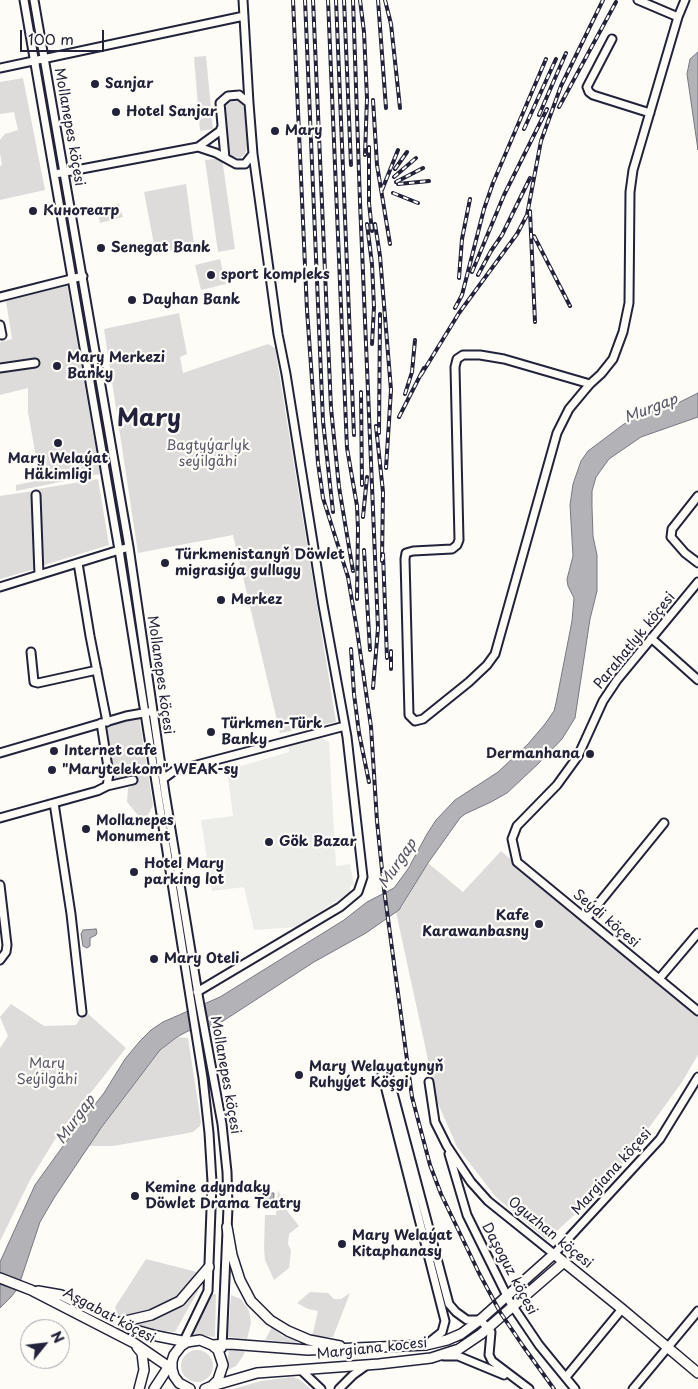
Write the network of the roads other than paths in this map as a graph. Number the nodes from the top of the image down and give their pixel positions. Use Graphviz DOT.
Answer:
graph roads {
  1 [pos="24,0"];
  2 [pos="34,0"];
  3 [pos="243,0"];
  4 [pos="638,0"];
  5 [pos="685,0"];
  6 [pos="244,16"];
  7 [pos="678,17"];
  8 [pos="612,39"];
  9 [pos="45,57"];
  10 [pos="35,60"];
  11 [pos="0,68"];
  12 [pos="249,103"];
  13 [pos="650,112"];
  14 [pos="222,126"];
  15 [pos="198,147"];
  16 [pos="253,154"];
  17 [pos="225,158"];
  18 [pos="64,172"];
  19 [pos="55,174"];
  20 [pos="83,276"];
  21 [pos="72,278"];
  22 [pos="0,297"];
  23 [pos="0,325"];
  24 [pos="2,335"];
  25 [pos="35,363"];
  26 [pos="0,368"];
  27 [pos="590,384"];
  28 [pos="36,495"];
  29 [pos="698,496"];
  30 [pos="129,547"];
  31 [pos="119,550"];
  32 [pos="78,563"];
  33 [pos="698,563"];
  34 [pos="39,575"];
  35 [pos="698,582"];
  36 [pos="0,587"];
  37 [pos="650,638"];
  38 [pos="31,652"];
  39 [pos="96,670"];
  40 [pos="698,680"];
  41 [pos="149,712"];
  42 [pos="104,723"];
  43 [pos="345,726"];
  44 [pos="0,753"];
  45 [pos="163,779"];
  46 [pos="133,780"];
  47 [pos="107,786"];
  48 [pos="54,803"];
  49 [pos="0,818"];
  50 [pos="664,823"];
  51 [pos="512,839"];
  52 [pos="0,885"];
  53 [pos="2,918"];
  54 [pos="586,919"];
  55 [pos="698,933"];
  56 [pos="0,960"];
  57 [pos="659,979"];
  58 [pos="198,996"];
  59 [pos="698,1011"];
  60 [pos="82,1012"];
  61 [pos="212,1076"];
  62 [pos="698,1077"];
  63 [pos="202,1078"];
  64 [pos="429,1082"];
  65 [pos="447,1146"];
  66 [pos="420,1208"];
  67 [pos="227,1227"];
  68 [pos="554,1254"];
  69 [pos="564,1262"];
  70 [pos="209,1267"];
  71 [pos="0,1278"];
  72 [pos="26,1289"];
  73 [pos="507,1296"];
  74 [pos="513,1307"];
  75 [pos="622,1309"];
  76 [pos="698,1311"];
  77 [pos="480,1320"];
  78 [pos="117,1322"];
  79 [pos="488,1328"];
  80 [pos="184,1342"];
  81 [pos="134,1343"];
  82 [pos="212,1345"];
  83 [pos="222,1345"];
  84 [pos="426,1345"];
  85 [pos="386,1347"];
  86 [pos="668,1347"];
  87 [pos="350,1349"];
  88 [pos="438,1356"];
  89 [pos="221,1357"];
  90 [pos="387,1363"];
  91 [pos="171,1365"];
  92 [pos="367,1365"];
  93 [pos="301,1370"];
  94 [pos="698,1373"];
  95 [pos="566,1377"];
  96 [pos="514,1379"];
  97 [pos="209,1387"];
  98 [pos="140,1389"];
  99 [pos="154,1389"];
  100 [pos="190,1389"];
  101 [pos="321,1389"];
  102 [pos="339,1389"];
  103 [pos="529,1389"];
  104 [pos="575,1389"];
  105 [pos="633,1389"];
  1 -- 10 [label="street, Mollanepes köçesi"];
  2 -- 9 [label="street, Mollanepes köçesi"];
  3 -- 6 [label="street"];
  4 -- 7 [label="street"];
  5 -- 7 [label="street"];
  6 -- 9 [label="street"];
  6 -- 12 [label="street"];
  7 -- 13 [label="street"];
  8 -- 13 [label="street"];
  9 -- 10 [label="street"];
  9 -- 18 [label="street, Mollanepes köçesi"];
  10 -- 11 [label="street"];
  10 -- 19 [label="street, Mollanepes köçesi"];
  12 -- 14 [label="street"];
  12 -- 16 [label="street"];
  13 -- 27 [label="street"];
  14 -- 15 [label="street"];
  14 -- 17 [label="street"];
  15 -- 17 [label="street"];
  15 -- 18 [label="street"];
  16 -- 17 [label="street"];
  16 -- 43 [label="street"];
  18 -- 19 [label="street"];
  18 -- 20 [label="street, Mollanepes köçesi"];
  19 -- 21 [label="street, Mollanepes köçesi"];
  20 -- 21 [label="street"];
  20 -- 30 [label="street, Mollanepes köçesi"];
  21 -- 22 [label="street"];
  21 -- 31 [label="street, Mollanepes köçesi"];
  23 -- 24 [label="street"];
  25 -- 26 [label="street"];
  27 -- 27 [label="street"];
  28 -- 34 [label="street"];
  29 -- 33 [label="street"];
  30 -- 31 [label="street"];
  30 -- 41 [label="street, Mollanepes köçesi"];
  31 -- 32 [label="street"];
  31 -- 41 [label="street, Mollanepes köçesi"];
  32 -- 34 [label="street"];
  32 -- 39 [label="street"];
  34 -- 36 [label="street"];
  35 -- 37 [label="street, Parahatlyk köçesi"];
  37 -- 40 [label="street"];
  37 -- 51 [label="street, Parahatlyk köçesi"];
  38 -- 39 [label="street"];
  39 -- 42 [label="street"];
  41 -- 42 [label="street"];
  41 -- 45 [label="street, Mollanepes köçesi"];
  41 -- 63 [label="street, Mollanepes köçesi"];
  42 -- 44 [label="street"];
  42 -- 47 [label="street"];
  43 -- 45 [label="street"];
  43 -- 58 [label="street"];
  45 -- 58 [label="street, Mollanepes köçesi"];
  46 -- 47 [label="street"];
  47 -- 48 [label="street"];
  48 -- 49 [label="street"];
  48 -- 60 [label="street"];
  50 -- 54 [label="street"];
  51 -- 54 [label="street, Seýdi köçesi"];
  52 -- 53 [label="street"];
  53 -- 56 [label="street"];
  54 -- 57 [label="street, Seýdi köçesi"];
  55 -- 57 [label="street"];
  57 -- 59 [label="street, Seýdi köçesi"];
  58 -- 61 [label="street, Mollanepes köçesi"];
  61 -- 63 [label="street"];
  61 -- 67 [label="street, Mollanepes köçesi"];
  62 -- 68 [label="street, Margiana köçesi"];
  63 -- 70 [label="street, Mollanepes köçesi"];
  64 -- 65 [label="street, Oguzhan köçesi"];
  65 -- 68 [label="street, Oguzhan köçesi"];
  65 -- 73 [label="street, Daşoguz köçesi"];
  66 -- 66 [label="street"];
  66 -- 77 [label="street"];
  66 -- 84 [label="street"];
  67 -- 83 [label="street, Mollanepes köçesi"];
  67 -- 87 [label="main road"];
  68 -- 69 [label="main road, Oguzhan köçesi"];
  68 -- 73 [label="main road, Margiana kocesi"];
  69 -- 74 [label="main road, Margiana kocesi"];
  69 -- 75 [label="main road, Oguzhan köçesi"];
  70 -- 78 [label="main road"];
  70 -- 80 [label="street, Mollanepes köçesi"];
  71 -- 72 [label="main road, Aşgabat köçesi"];
  72 -- 78 [label="main road, Aşgabat köçesi"];
  72 -- 81 [label="main road, Aşgabat köçesi"];
  73 -- 74 [label="street, Daşoguz köçesi"];
  73 -- 77 [label="main road, Margiana kocesi"];
  74 -- 79 [label="main road, Margiana kocesi"];
  74 -- 95 [label="street, Daşoguz köçesi"];
  75 -- 86 [label="main road, Oguzhan köçesi"];
  75 -- 95 [label="street"];
  76 -- 86 [label="street"];
  77 -- 79 [label="street"];
  77 -- 84 [label="main road, Margiana kocesi"];
  78 -- 80 [label="main road, Aşgabat köçesi"];
  79 -- 88 [label="main road, Margiana kocesi"];
  79 -- 96 [label="street"];
  80 -- 82 [label="main road, Aşgabat köçesi"];
  80 -- 91 [label="main road"];
  81 -- 91 [label="main road, Aşgabat köçesi"];
  81 -- 98 [label="main road"];
  82 -- 83 [label="main road, Margiana kocesi"];
  82 -- 89 [label="main road"];
  83 -- 87 [label="main road, Margiana kocesi"];
  83 -- 89 [label="street, Mollanepes köçesi"];
  84 -- 85 [label="main road, Margiana kocesi"];
  85 -- 87 [label="main road, Margiana kocesi"];
  85 -- 90 [label="main road"];
  86 -- 94 [label="main road, Oguzhan köçesi"];
  86 -- 105 [label="street"];
  88 -- 90 [label="main road, Margiana kocesi"];
  88 -- 96 [label="street"];
  89 -- 97 [label="main road"];
  90 -- 92 [label="main road, Margiana kocesi"];
  91 -- 99 [label="main road"];
  91 -- 100 [label="main road, Aşgabat köçesi"];
  92 -- 93 [label="main road, Margiana kocesi"];
  92 -- 102 [label="street"];
  93 -- 97 [label="main road, Margiana kocesi"];
  93 -- 101 [label="street"];
  95 -- 104 [label="street, Daşoguz köçesi"];
  96 -- 103 [label="street"];
}
